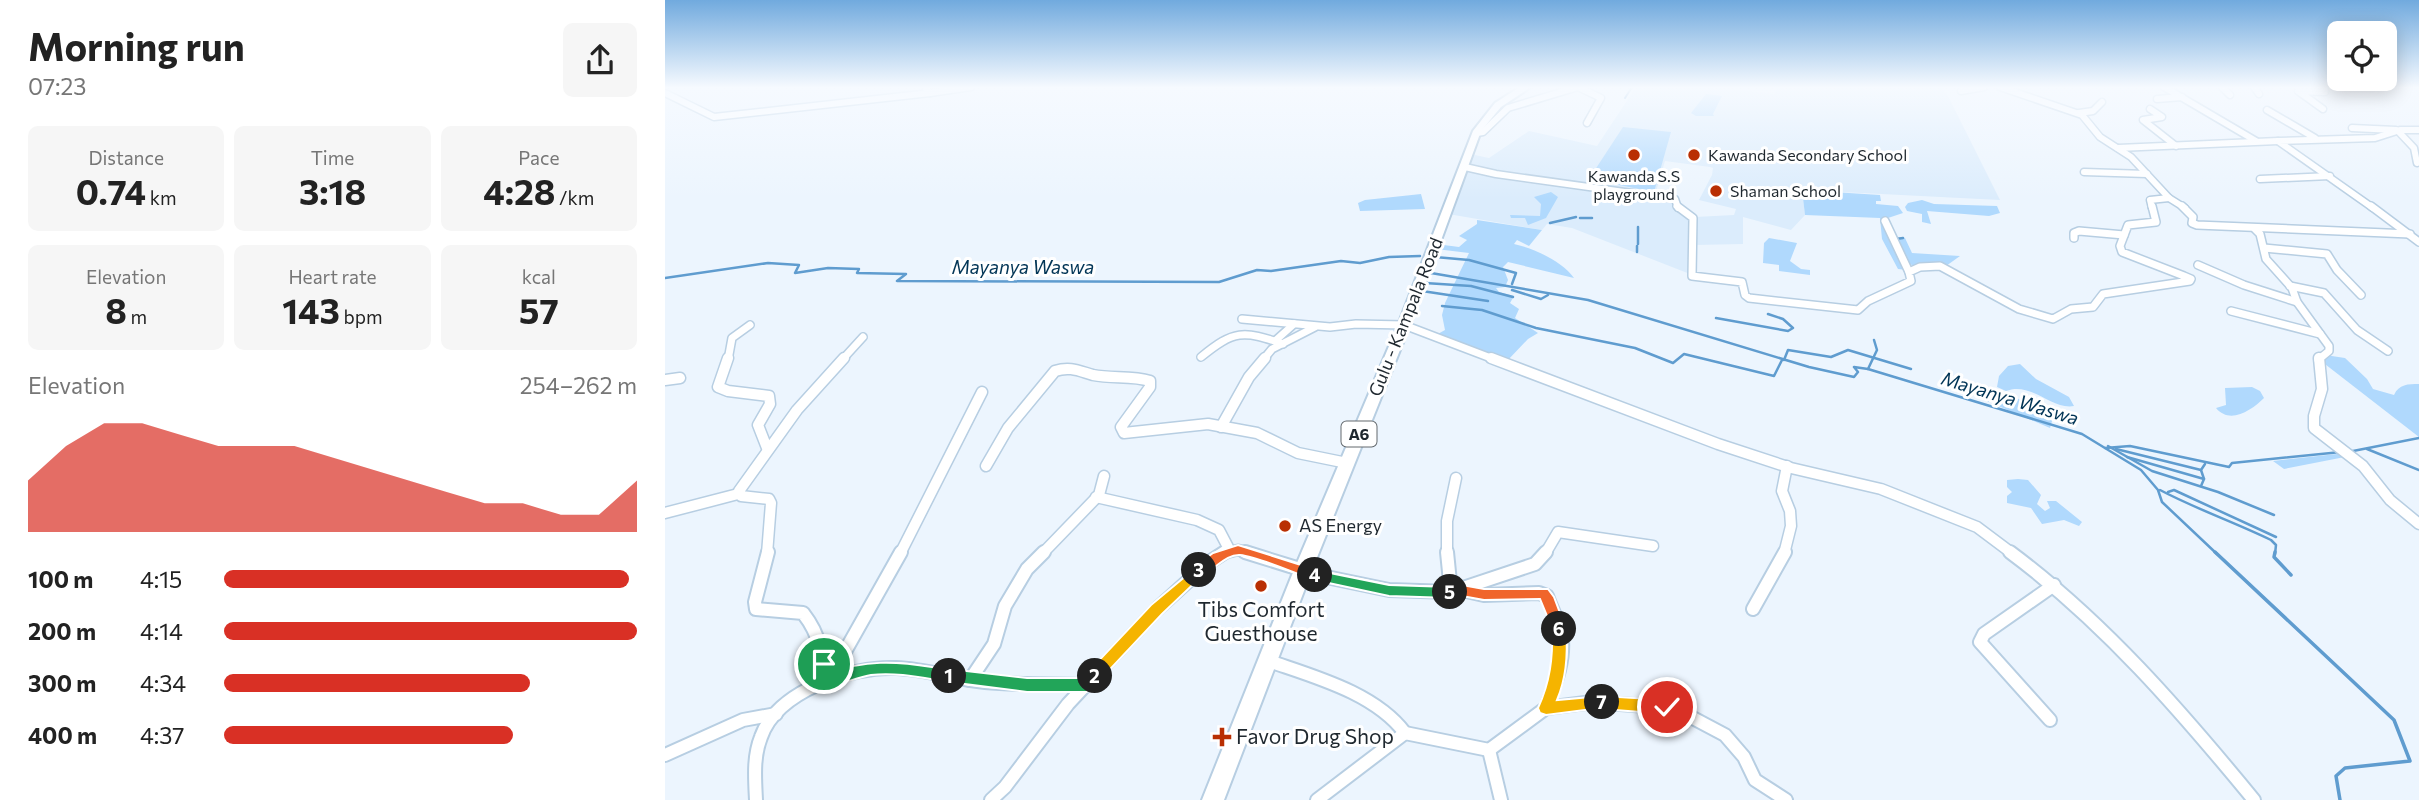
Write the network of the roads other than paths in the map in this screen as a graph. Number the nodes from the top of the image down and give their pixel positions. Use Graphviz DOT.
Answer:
graph roads {
  1 [pos="1481,124"];
  2 [pos="1491,124"];
  3 [pos="2089,124"];
  4 [pos="2148,124"];
  5 [pos="2226,124"];
  6 [pos="2292,124"];
  7 [pos="2352,128"];
  8 [pos="2419,130"];
  9 [pos="2399,131"];
  10 [pos="1476,133"];
  11 [pos="2317,139"];
  12 [pos="2277,141"];
  13 [pos="2257,142"];
  14 [pos="2176,146"];
  15 [pos="2116,148"];
  16 [pos="2419,157"];
  17 [pos="1465,167"];
  18 [pos="2084,172"];
  19 [pos="2147,174"];
  20 [pos="2330,176"];
  21 [pos="2260,179"];
  22 [pos="2169,198"];
  23 [pos="1885,220"];
  24 [pos="2255,229"];
  25 [pos="2410,234"];
  26 [pos="2124,235"];
  27 [pos="2074,238"];
  28 [pos="2419,242"];
  29 [pos="2264,248"];
  30 [pos="1905,262"];
  31 [pos="2198,265"];
  32 [pos="1918,267"];
  33 [pos="1909,272"];
  34 [pos="2290,286"];
  35 [pos="2361,295"];
  36 [pos="2297,302"];
  37 [pos="2231,311"];
  38 [pos="1242,319"];
  39 [pos="1294,324"];
  40 [pos="750,325"];
  41 [pos="1405,325"];
  42 [pos="1317,326"];
  43 [pos="2320,334"];
  44 [pos="863,337"];
  45 [pos="1279,342"];
  46 [pos="2388,351"];
  47 [pos="1201,357"];
  48 [pos="680,378"];
  49 [pos="665,380"];
  50 [pos="982,392"];
  51 [pos="1221,426"];
  52 [pos="767,448"];
  53 [pos="1347,463"];
  54 [pos="986,466"];
  55 [pos="1787,466"];
  56 [pos="1104,476"];
  57 [pos="1456,478"];
  58 [pos="738,494"];
  59 [pos="1096,498"];
  60 [pos="665,513"];
  61 [pos="2419,524"];
  62 [pos="1653,545"];
  63 [pos="1230,551"];
  64 [pos="1303,571"];
  65 [pos="2054,585"];
  66 [pos="1456,591"];
  67 [pos="1753,609"];
  68 [pos="1269,661"];
  69 [pos="970,680"];
  70 [pos="824,681"];
  71 [pos="1086,685"];
  72 [pos="1546,708"];
  73 [pos="776,714"];
  74 [pos="2050,720"];
  75 [pos="1405,733"];
  76 [pos="1489,750"];
  77 [pos="665,755"];
  78 [pos="756,800"];
  79 [pos="991,800"];
  80 [pos="1213,800"];
  81 [pos="1317,800"];
  82 [pos="1501,800"];
  83 [pos="1786,800"];
  84 [pos="2254,800"];
  1 -- 10 [label="main road, Gulu - Kampala Road / A6"];
  2 -- 10 [label="street"];
  3 -- 15 [label="street"];
  4 -- 14 [label="street"];
  5 -- 13 [label="street"];
  6 -- 11 [label="street"];
  7 -- 9 [label="street"];
  8 -- 9 [label="street"];
  9 -- 11 [label="street"];
  9 -- 16 [label="street"];
  10 -- 17 [label="main road, Gulu - Kampala Road / A6"];
  11 -- 12 [label="street"];
  12 -- 13 [label="street"];
  12 -- 20 [label="street"];
  13 -- 14 [label="street"];
  14 -- 15 [label="street"];
  15 -- 19 [label="street"];
  17 -- 33 [label="street"];
  17 -- 41 [label="main road, Gulu - Kampala Road / A6"];
  18 -- 19 [label="street"];
  19 -- 22 [label="street"];
  20 -- 21 [label="street"];
  20 -- 25 [label="street"];
  22 -- 24 [label="street"];
  22 -- 26 [label="street"];
  23 -- 30 [label="street"];
  24 -- 25 [label="street"];
  24 -- 29 [label="street"];
  25 -- 28 [label="street"];
  26 -- 27 [label="street"];
  26 -- 32 [label="street"];
  29 -- 34 [label="street"];
  29 -- 35 [label="street"];
  30 -- 32 [label="street"];
  30 -- 33 [label="street"];
  31 -- 36 [label="street"];
  32 -- 33 [label="street"];
  34 -- 36 [label="street"];
  34 -- 46 [label="street"];
  36 -- 43 [label="street"];
  37 -- 43 [label="street"];
  38 -- 39 [label="street"];
  39 -- 42 [label="street"];
  39 -- 45 [label="street"];
  40 -- 52 [label="street"];
  41 -- 42 [label="street"];
  41 -- 53 [label="main road, Gulu - Kampala Road / A6"];
  41 -- 55 [label="street"];
  42 -- 45 [label="street"];
  43 -- 61 [label="street"];
  44 -- 52 [label="street"];
  45 -- 47 [label="street"];
  45 -- 51 [label="street"];
  48 -- 49 [label="street"];
  50 -- 70 [label="street"];
  51 -- 53 [label="street"];
  51 -- 54 [label="street"];
  52 -- 58 [label="street"];
  53 -- 64 [label="main road, Gulu - Kampala Road / A6"];
  55 -- 65 [label="street"];
  55 -- 67 [label="street"];
  56 -- 59 [label="street"];
  57 -- 66 [label="street"];
  58 -- 60 [label="street"];
  58 -- 70 [label="street"];
  59 -- 63 [label="street"];
  59 -- 69 [label="street"];
  62 -- 66 [label="street"];
  63 -- 64 [label="street"];
  63 -- 71 [label="street"];
  64 -- 66 [label="street"];
  64 -- 68 [label="main road, Gulu - Kampala Road / A6"];
  65 -- 74 [label="street"];
  65 -- 84 [label="street"];
  66 -- 72 [label="street"];
  68 -- 75 [label="street"];
  68 -- 80 [label="main road, Gulu - Kampala Road / A6"];
  69 -- 70 [label="street"];
  69 -- 71 [label="street"];
  70 -- 73 [label="street"];
  71 -- 79 [label="street"];
  72 -- 76 [label="street"];
  72 -- 83 [label="street"];
  73 -- 77 [label="street"];
  73 -- 78 [label="street"];
  75 -- 76 [label="street"];
  75 -- 81 [label="street"];
  76 -- 82 [label="street"];
}
